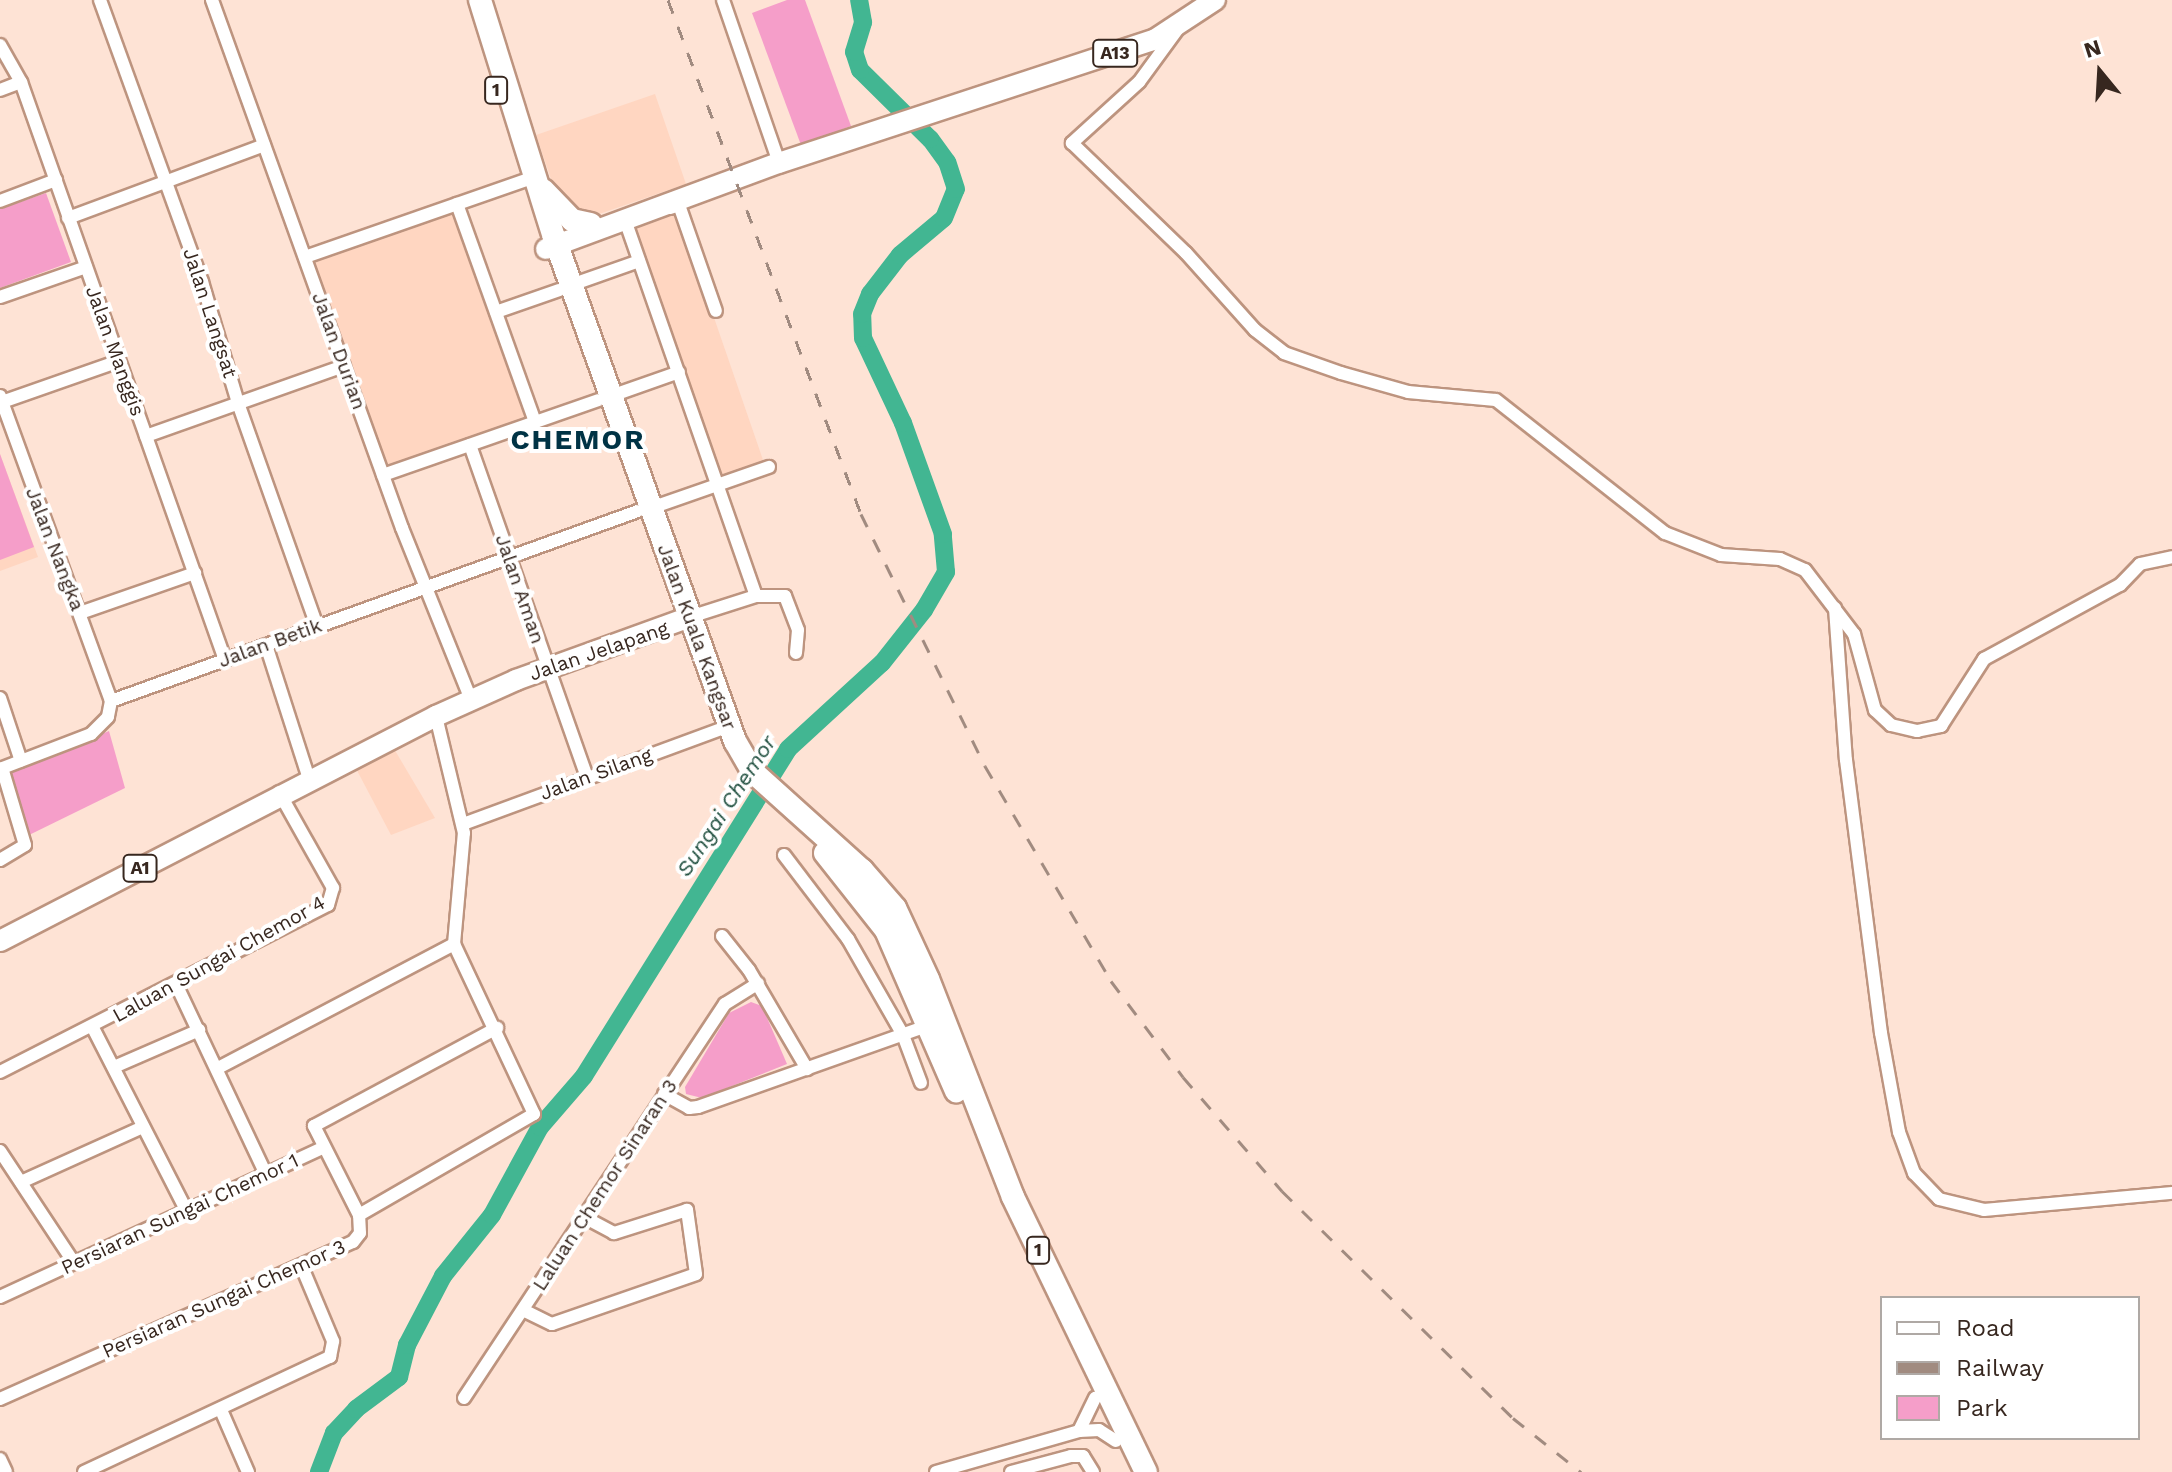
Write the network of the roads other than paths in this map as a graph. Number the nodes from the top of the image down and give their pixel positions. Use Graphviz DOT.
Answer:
graph roads {
  1 [pos="100,0"];
  2 [pos="212,0"];
  3 [pos="468,0"];
  4 [pos="480,0"];
  5 [pos="723,0"];
  6 [pos="1200,0"];
  7 [pos="1215,0"];
  8 [pos="1180,26"];
  9 [pos="0,45"];
  10 [pos="21,82"];
  11 [pos="1006,86"];
  12 [pos="0,90"];
  13 [pos="264,145"];
  14 [pos="779,163"];
  15 [pos="56,180"];
  16 [pos="532,180"];
  17 [pos="166,182"];
  18 [pos="0,201"];
  19 [pos="457,204"];
  20 [pos="68,218"];
  21 [pos="625,221"];
  22 [pos="591,224"];
  23 [pos="550,243"];
  24 [pos="305,257"];
  25 [pos="639,261"];
  26 [pos="86,267"];
  27 [pos="565,288"];
  28 [pos="0,297"];
  29 [pos="716,311"];
  30 [pos="496,312"];
  31 [pos="119,361"];
  32 [pos="344,366"];
  33 [pos="679,372"];
  34 [pos="605,398"];
  35 [pos="1,399"];
  36 [pos="238,403"];
  37 [pos="535,422"];
  38 [pos="146,436"];
  39 [pos="470,445"];
  40 [pos="769,467"];
  41 [pos="383,475"];
  42 [pos="718,484"];
  43 [pos="645,510"];
  44 [pos="509,557"];
  45 [pos="2172,557"];
  46 [pos="195,573"];
  47 [pos="427,586"];
  48 [pos="756,596"];
  49 [pos="1835,605"];
  50 [pos="80,613"];
  51 [pos="681,620"];
  52 [pos="317,626"];
  53 [pos="266,645"];
  54 [pos="796,653"];
  55 [pos="225,660"];
  56 [pos="547,665"];
  57 [pos="470,697"];
  58 [pos="0,698"];
  59 [pos="111,701"];
  60 [pos="436,716"];
  61 [pos="723,728"];
  62 [pos="21,761"];
  63 [pos="1,768"];
  64 [pos="308,776"];
  65 [pos="587,777"];
  66 [pos="278,791"];
  67 [pos="779,804"];
  68 [pos="463,824"];
  69 [pos="784,855"];
  70 [pos="0,860"];
  71 [pos="901,921"];
  72 [pos="722,936"];
  73 [pos="0,938"];
  74 [pos="454,944"];
  75 [pos="758,983"];
  76 [pos="176,984"];
  77 [pos="927,1026"];
  78 [pos="93,1028"];
  79 [pos="497,1028"];
  80 [pos="199,1030"];
  81 [pos="903,1035"];
  82 [pos="960,1064"];
  83 [pos="114,1067"];
  84 [pos="218,1068"];
  85 [pos="807,1069"];
  86 [pos="0,1072"];
  87 [pos="921,1083"];
  88 [pos="664,1094"];
  89 [pos="143,1127"];
  90 [pos="323,1148"];
  91 [pos="0,1151"];
  92 [pos="266,1174"];
  93 [pos="21,1182"];
  94 [pos="2172,1193"];
  95 [pos="187,1212"];
  96 [pos="359,1215"];
  97 [pos="584,1217"];
  98 [pos="74,1263"];
  99 [pos="301,1265"];
  100 [pos="0,1297"];
  101 [pos="523,1310"];
  102 [pos="464,1398"];
  103 [pos="1095,1398"];
  104 [pos="0,1399"];
  105 [pos="221,1410"];
  106 [pos="1079,1431"];
  107 [pos="1116,1441"];
  108 [pos="1021,1447"];
  109 [pos="0,1459"];
  110 [pos="1029,1467"];
  111 [pos="6,1472"];
  112 [pos="84,1472"];
  113 [pos="248,1472"];
  114 [pos="936,1472"];
  115 [pos="1011,1472"];
  116 [pos="1093,1472"];
  117 [pos="1131,1472"];
  118 [pos="1146,1472"];
  1 -- 17 [label="street, Jalan Langsat"];
  2 -- 13 [label="street, Jalan Durian"];
  3 -- 16 [label="highway, Jalan Kuala Kangsar / 1"];
  4 -- 16 [label="highway, Jalan Kuala Kangsar / 1"];
  5 -- 14 [label="street"];
  6 -- 11 [label="main road, A13"];
  7 -- 8 [label="main road, A13"];
  8 -- 11 [label="main road, A13"];
  8 -- 49 [label="street"];
  9 -- 10 [label="street, Jalan Manggis"];
  10 -- 12 [label="street"];
  10 -- 15 [label="street, Jalan Manggis"];
  11 -- 14 [label="main road, A13"];
  13 -- 17 [label="street"];
  13 -- 24 [label="street, Jalan Durian"];
  14 -- 21 [label="main road, A13"];
  15 -- 18 [label="street"];
  15 -- 20 [label="street, Jalan Manggis"];
  16 -- 19 [label="street"];
  16 -- 22 [label="highway"];
  16 -- 23 [label="highway, Jalan Kuala Kangsar / 1"];
  17 -- 20 [label="street"];
  17 -- 36 [label="street, Jalan Langsat"];
  19 -- 24 [label="street"];
  19 -- 30 [label="street"];
  20 -- 26 [label="street, Jalan Manggis"];
  21 -- 22 [label="main road"];
  21 -- 23 [label="main road"];
  21 -- 25 [label="street"];
  21 -- 29 [label="street"];
  22 -- 23 [label="main road"];
  23 -- 27 [label="highway, Jalan Kuala Kangsar / 1"];
  24 -- 32 [label="street, Jalan Durian"];
  25 -- 27 [label="street"];
  25 -- 33 [label="street"];
  26 -- 28 [label="street"];
  26 -- 31 [label="street, Jalan Manggis"];
  27 -- 30 [label="street"];
  27 -- 34 [label="highway, Jalan Kuala Kangsar / 1"];
  30 -- 37 [label="street"];
  31 -- 35 [label="street"];
  31 -- 38 [label="street, Jalan Manggis"];
  32 -- 36 [label="street"];
  32 -- 41 [label="street, Jalan Durian"];
  33 -- 34 [label="street"];
  33 -- 42 [label="street"];
  34 -- 37 [label="street"];
  34 -- 43 [label="highway, Jalan Kuala Kangsar / 1"];
  35 -- 50 [label="street, Jalan Nangka"];
  36 -- 38 [label="street"];
  36 -- 52 [label="street, Jalan Langsat"];
  37 -- 39 [label="street"];
  38 -- 46 [label="street, Jalan Manggis"];
  39 -- 41 [label="street"];
  39 -- 44 [label="street, Jalan Aman"];
  40 -- 42 [label="street, Jalan Betik"];
  41 -- 47 [label="street, Jalan Durian"];
  42 -- 43 [label="street, Jalan Betik"];
  42 -- 48 [label="street"];
  43 -- 44 [label="street, Jalan Betik"];
  43 -- 51 [label="highway, Jalan Kuala Kangsar / 1"];
  44 -- 47 [label="street, Jalan Betik"];
  44 -- 56 [label="street, Jalan Aman"];
  45 -- 49 [label="street"];
  46 -- 50 [label="street"];
  46 -- 55 [label="street, Jalan Manggis"];
  47 -- 52 [label="street, Jalan Betik"];
  47 -- 57 [label="street, Jalan Durian"];
  48 -- 51 [label="street"];
  48 -- 54 [label="street"];
  49 -- 94 [label="street"];
  50 -- 59 [label="street, Jalan Nangka"];
  51 -- 56 [label="main road, Jalan Jelapang / A1"];
  51 -- 61 [label="highway, Jalan Kuala Kangsar / 1"];
  52 -- 53 [label="street, Jalan Betik"];
  53 -- 55 [label="street, Jalan Betik"];
  53 -- 64 [label="street"];
  55 -- 59 [label="street, Jalan Betik"];
  56 -- 57 [label="main road, Jalan Jelapang / A1"];
  56 -- 65 [label="street, Jalan Aman"];
  57 -- 60 [label="main road, Jalan Jelapang / A1"];
  57 -- 64 [label="main road, Jalan Jelapang / A1"];
  58 -- 62 [label="street"];
  59 -- 62 [label="street"];
  60 -- 64 [label="main road, Jalan Jelapang / A1"];
  60 -- 68 [label="street"];
  61 -- 65 [label="street, Jalan Silang"];
  61 -- 67 [label="highway, Jalan Kuala Kangsar / 1"];
  62 -- 63 [label="street"];
  63 -- 70 [label="street"];
  64 -- 66 [label="main road, Jalan Jelapang / A1"];
  65 -- 68 [label="street, Jalan Silang"];
  66 -- 73 [label="main road, Jalan Jelapang / A1"];
  66 -- 76 [label="street, Laluan Sungai Chemor 4"];
  67 -- 71 [label="highway, Jalan Kuala Kangsar / 1"];
  67 -- 77 [label="highway, Jalan Kuala Kangsar / 1"];
  68 -- 74 [label="street"];
  69 -- 81 [label="street"];
  71 -- 77 [label="highway"];
  71 -- 82 [label="highway, Jalan Kuala Kangsar / 1"];
  72 -- 75 [label="street"];
  74 -- 79 [label="street"];
  74 -- 84 [label="street"];
  75 -- 85 [label="street"];
  75 -- 88 [label="street, Laluan Chemor Sinaran 3"];
  76 -- 78 [label="street, Laluan Sungai Chemor 4"];
  76 -- 80 [label="street"];
  77 -- 81 [label="street"];
  77 -- 82 [label="highway"];
  77 -- 103 [label="highway, Jalan Kuala Kangsar / 1"];
  78 -- 83 [label="street"];
  78 -- 86 [label="street, Laluan Sungai Chemor 4"];
  79 -- 90 [label="street, Persiaran Sungai Chemor 1"];
  79 -- 96 [label="street"];
  80 -- 83 [label="street"];
  80 -- 84 [label="street"];
  81 -- 85 [label="street"];
  81 -- 87 [label="street"];
  82 -- 118 [label="highway, Jalan Kuala Kangsar / 1"];
  83 -- 89 [label="street"];
  84 -- 92 [label="street"];
  85 -- 88 [label="street"];
  88 -- 97 [label="street, Laluan Chemor Sinaran 3"];
  89 -- 93 [label="street"];
  89 -- 95 [label="street"];
  90 -- 92 [label="street, Persiaran Sungai Chemor 1"];
  90 -- 96 [label="street, Persiaran Sungai Chemor 3"];
  91 -- 93 [label="street"];
  92 -- 95 [label="street, Persiaran Sungai Chemor 1"];
  93 -- 98 [label="street"];
  95 -- 98 [label="street, Persiaran Sungai Chemor 1"];
  96 -- 99 [label="street, Persiaran Sungai Chemor 3"];
  97 -- 101 [label="street, Laluan Chemor Sinaran 3"];
  97 -- 101 [label="street"];
  98 -- 100 [label="street, Persiaran Sungai Chemor 1"];
  99 -- 104 [label="street, Persiaran Sungai Chemor 3"];
  99 -- 105 [label="street"];
  101 -- 102 [label="street, Laluan Chemor Sinaran 3"];
  103 -- 106 [label="street"];
  103 -- 107 [label="highway, Jalan Kuala Kangsar / 1"];
  105 -- 112 [label="street"];
  105 -- 113 [label="street"];
  106 -- 107 [label="street"];
  106 -- 108 [label="street"];
  107 -- 117 [label="highway, Jalan Kuala Kangsar / 1"];
  108 -- 110 [label="street"];
  108 -- 114 [label="street"];
  109 -- 111 [label="street"];
  110 -- 115 [label="street"];
  110 -- 116 [label="street"];
}
